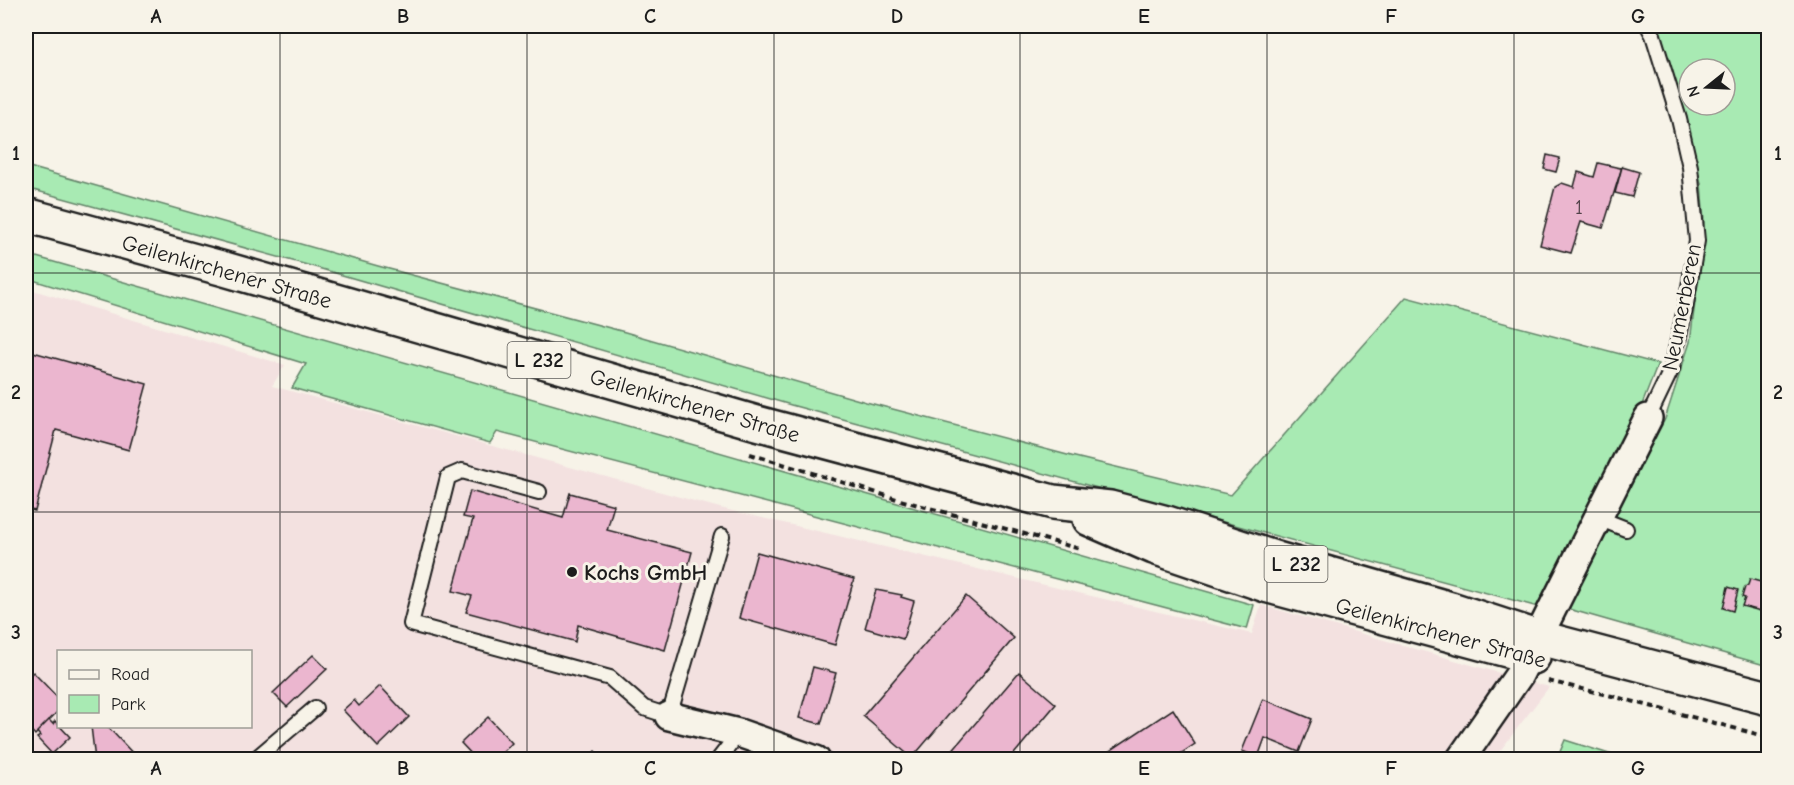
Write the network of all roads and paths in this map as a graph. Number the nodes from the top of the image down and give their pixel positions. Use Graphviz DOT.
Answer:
graph roads {
  1 [pos="1648,26"];
  2 [pos="26,215"];
  3 [pos="1648,418"];
  4 [pos="539,492"];
  5 [pos="1598,518"];
  6 [pos="1626,529"];
  7 [pos="722,536"];
  8 [pos="1528,656"];
  9 [pos="1768,698"];
  10 [pos="315,708"];
  11 [pos="669,716"];
  12 [pos="1768,720"];
  13 [pos="739,734"];
  14 [pos="1768,737"];
  15 [pos="254,759"];
  16 [pos="718,759"];
  17 [pos="816,759"];
  18 [pos="1460,759"];
  1 -- 3 [label="lane, Neumerberen"];
  2 -- 8 [label="main road, Geilenkirchener Straße / L 232"];
  3 -- 5 [label="street, Neumerberen"];
  4 -- 11 [label="lane"];
  5 -- 6 [label="lane"];
  5 -- 8 [label="street, Neumerberen"];
  7 -- 11 [label="lane"];
  8 -- 9 [label="main road, Geilenkirchener Straße / L 232"];
  8 -- 12 [label="main road, Geilenkirchener Straße / L 232"];
  8 -- 14 [label="path"];
  8 -- 18 [label="street, Neumerberen"];
  10 -- 15 [label="lane"];
  11 -- 13 [label="street"];
  13 -- 16 [label="lane"];
  13 -- 17 [label="street"];
}
